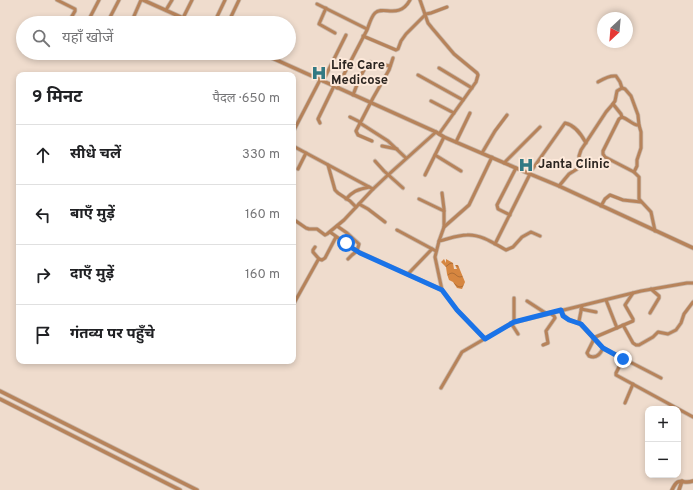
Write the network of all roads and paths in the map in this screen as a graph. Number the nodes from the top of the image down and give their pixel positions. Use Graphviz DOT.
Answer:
graph roads {
  1 [pos="58,0"];
  2 [pos="99,0"];
  3 [pos="119,0"];
  4 [pos="144,0"];
  5 [pos="172,0"];
  6 [pos="192,0"];
  7 [pos="225,0"];
  8 [pos="239,0"];
  9 [pos="410,0"];
  10 [pos="420,0"];
  11 [pos="317,4"];
  12 [pos="447,6"];
  13 [pos="326,8"];
  14 [pos="166,10"];
  15 [pos="426,14"];
  16 [pos="72,16"];
  17 [pos="91,16"];
  18 [pos="111,16"];
  19 [pos="135,16"];
  20 [pos="179,16"];
  21 [pos="184,16"];
  22 [pos="217,16"];
  23 [pos="231,16"];
  24 [pos="314,22"];
  25 [pos="318,24"];
  26 [pos="367,29"];
  27 [pos="336,33"];
  28 [pos="346,35"];
  29 [pos="363,36"];
  30 [pos="393,58"];
  31 [pos="277,60"];
  32 [pos="390,66"];
  33 [pos="439,68"];
  34 [pos="418,75"];
  35 [pos="321,80"];
  36 [pos="598,82"];
  37 [pos="336,87"];
  38 [pos="472,88"];
  39 [pos="622,88"];
  40 [pos="353,95"];
  41 [pos="463,100"];
  42 [pos="431,101"];
  43 [pos="370,103"];
  44 [pos="613,104"];
  45 [pos="454,113"];
  46 [pos="470,113"];
  47 [pos="507,115"];
  48 [pos="350,117"];
  49 [pos="622,117"];
  50 [pos="360,122"];
  51 [pos="320,123"];
  52 [pos="639,125"];
  53 [pos="296,126"];
  54 [pos="540,127"];
  55 [pos="437,133"];
  56 [pos="444,137"];
  57 [pos="372,141"];
  58 [pos="456,142"];
  59 [pos="586,142"];
  60 [pos="382,146"];
  61 [pos="296,148"];
  62 [pos="397,149"];
  63 [pos="306,153"];
  64 [pos="482,153"];
  65 [pos="435,155"];
  66 [pos="492,157"];
  67 [pos="406,158"];
  68 [pos="375,161"];
  69 [pos="504,162"];
  70 [pos="328,165"];
  71 [pos="516,168"];
  72 [pos="298,169"];
  73 [pos="461,171"];
  74 [pos="634,172"];
  75 [pos="530,174"];
  76 [pos="388,175"];
  77 [pos="425,175"];
  78 [pos="560,186"];
  79 [pos="369,187"];
  80 [pos="402,188"];
  81 [pos="373,189"];
  82 [pos="442,193"];
  83 [pos="346,198"];
  84 [pos="419,199"];
  85 [pos="641,202"];
  86 [pos="358,206"];
  87 [pos="601,206"];
  88 [pos="444,211"];
  89 [pos="510,215"];
  90 [pos="296,221"];
  91 [pos="385,222"];
  92 [pos="337,226"];
  93 [pos="444,227"];
  94 [pos="397,230"];
  95 [pos="655,231"];
  96 [pos="330,232"];
  97 [pos="540,236"];
  98 [pos="336,237"];
  99 [pos="439,241"];
  100 [pos="495,244"];
  101 [pos="315,247"];
  102 [pos="693,248"];
  103 [pos="432,249"];
  104 [pos="357,251"];
  105 [pos="436,252"];
  106 [pos="319,259"];
  107 [pos="348,259"];
  108 [pos="408,274"];
  109 [pos="693,283"];
  110 [pos="442,290"];
  111 [pos="651,290"];
  112 [pos="633,293"];
  113 [pos="514,298"];
  114 [pos="296,299"];
  115 [pos="606,300"];
  116 [pos="527,302"];
  117 [pos="693,302"];
  118 [pos="582,308"];
  119 [pos="561,310"];
  120 [pos="596,312"];
  121 [pos="548,313"];
  122 [pos="650,313"];
  123 [pos="513,323"];
  124 [pos="581,324"];
  125 [pos="623,325"];
  126 [pos="617,328"];
  127 [pos="518,334"];
  128 [pos="593,338"];
  129 [pos="485,339"];
  130 [pos="543,345"];
  131 [pos="603,348"];
  132 [pos="623,359"];
  133 [pos="661,378"];
  134 [pos="633,384"];
  135 [pos="441,388"];
  136 [pos="0,390"];
  137 [pos="8,394"];
  138 [pos="2,400"];
  139 [pos="625,403"];
  140 [pos="693,417"];
  141 [pos="682,481"];
  142 [pos="693,481"];
  143 [pos="180,490"];
  144 [pos="197,490"];
  145 [pos="672,490"];
  146 [pos="679,490"];
  1 -- 16 [label="street"];
  2 -- 17 [label="street"];
  3 -- 18 [label="street"];
  4 -- 14 [label="street"];
  4 -- 19 [label="street"];
  5 -- 14 [label="street"];
  6 -- 21 [label="street"];
  7 -- 22 [label="street"];
  8 -- 23 [label="street"];
  9 -- 26 [label="street"];
  10 -- 15 [label="street"];
  11 -- 13 [label="street"];
  12 -- 15 [label="street"];
  13 -- 25 [label="street"];
  13 -- 26 [label="street"];
  14 -- 20 [label="street"];
  15 -- 29 [label="street"];
  15 -- 38 [label="street"];
  24 -- 25 [label="street"];
  25 -- 27 [label="street"];
  26 -- 29 [label="street"];
  28 -- 35 [label="street"];
  29 -- 37 [label="street"];
  30 -- 32 [label="street"];
  31 -- 35 [label="street"];
  32 -- 40 [label="street"];
  32 -- 43 [label="street"];
  33 -- 38 [label="street"];
  34 -- 41 [label="street"];
  35 -- 37 [label="street"];
  35 -- 53 [label="street"];
  36 -- 39 [label="street"];
  37 -- 40 [label="street"];
  37 -- 51 [label="street"];
  38 -- 41 [label="street"];
  39 -- 44 [label="street"];
  39 -- 52 [label="street"];
  40 -- 43 [label="street"];
  41 -- 45 [label="street"];
  42 -- 45 [label="street"];
  43 -- 50 [label="street"];
  43 -- 55 [label="street"];
  44 -- 49 [label="street"];
  44 -- 59 [label="street"];
  45 -- 55 [label="street"];
  46 -- 58 [label="street"];
  47 -- 64 [label="street"];
  48 -- 50 [label="street"];
  49 -- 52 [label="street"];
  49 -- 74 [label="street"];
  50 -- 57 [label="street"];
  50 -- 62 [label="street"];
  52 -- 74 [label="street"];
  54 -- 69 [label="street"];
  55 -- 56 [label="street"];
  55 -- 67 [label="street"];
  56 -- 58 [label="street"];
  56 -- 65 [label="street"];
  58 -- 64 [label="street"];
  59 -- 75 [label="street"];
  59 -- 78 [label="street"];
  60 -- 62 [label="street"];
  61 -- 63 [label="street"];
  62 -- 67 [label="street"];
  63 -- 70 [label="street"];
  63 -- 72 [label="street"];
  64 -- 66 [label="street"];
  65 -- 73 [label="street"];
  65 -- 77 [label="street"];
  66 -- 69 [label="street"];
  66 -- 93 [label="street"];
  67 -- 76 [label="street"];
  68 -- 76 [label="street"];
  69 -- 71 [label="street"];
  70 -- 79 [label="street"];
  70 -- 83 [label="street"];
  71 -- 75 [label="street"];
  71 -- 89 [label="street"];
  74 -- 85 [label="street"];
  75 -- 78 [label="street"];
  75 -- 89 [label="street"];
  76 -- 80 [label="street"];
  76 -- 81 [label="street"];
  78 -- 87 [label="street"];
  79 -- 81 [label="street"];
  79 -- 83 [label="street"];
  81 -- 86 [label="street"];
  82 -- 88 [label="street"];
  83 -- 86 [label="street"];
  84 -- 88 [label="street"];
  85 -- 87 [label="street"];
  85 -- 95 [label="street"];
  86 -- 91 [label="street"];
  86 -- 92 [label="street"];
  87 -- 95 [label="street"];
  88 -- 93 [label="street"];
  89 -- 100 [label="street"];
  90 -- 96 [label="street"];
  92 -- 96 [label="street"];
  92 -- 104 [label="street"];
  93 -- 99 [label="street"];
  94 -- 103 [label="street"];
  95 -- 102 [label="street"];
  96 -- 98 [label="street"];
  97 -- 100 [label="street"];
  98 -- 104 [label="street"];
  98 -- 106 [label="street"];
  99 -- 100 [label="street"];
  99 -- 105 [label="street"];
  101 -- 106 [label="street"];
  103 -- 105 [label="street"];
  103 -- 108 [label="street"];
  104 -- 107 [label="street"];
  104 -- 108 [label="street"];
  105 -- 110 [label="street"];
  106 -- 114 [label="street"];
  108 -- 110 [label="street"];
  109 -- 111 [label="street"];
  110 -- 129 [label="street"];
  111 -- 112 [label="street"];
  111 -- 122 [label="street"];
  112 -- 115 [label="street"];
  112 -- 125 [label="street"];
  113 -- 123 [label="street"];
  115 -- 118 [label="street"];
  115 -- 126 [label="street"];
  116 -- 121 [label="street"];
  117 -- 125 [label="street"];
  118 -- 119 [label="street"];
  118 -- 120 [label="street"];
  118 -- 124 [label="street"];
  119 -- 121 [label="street"];
  119 -- 124 [label="street"];
  121 -- 123 [label="street"];
  121 -- 130 [label="street"];
  123 -- 127 [label="street"];
  123 -- 129 [label="street"];
  124 -- 128 [label="street"];
  125 -- 126 [label="street"];
  126 -- 128 [label="street"];
  128 -- 131 [label="street"];
  128 -- 131 [label="street"];
  129 -- 135 [label="street"];
  131 -- 132 [label="street"];
  132 -- 133 [label="street"];
  132 -- 134 [label="street"];
  134 -- 139 [label="street"];
  134 -- 140 [label="street"];
  136 -- 137 [label="street"];
  137 -- 138 [label="street"];
  137 -- 144 [label="street"];
  138 -- 143 [label="street"];
  141 -- 142 [label="street"];
  141 -- 145 [label="street"];
  141 -- 146 [label="street"];
}
